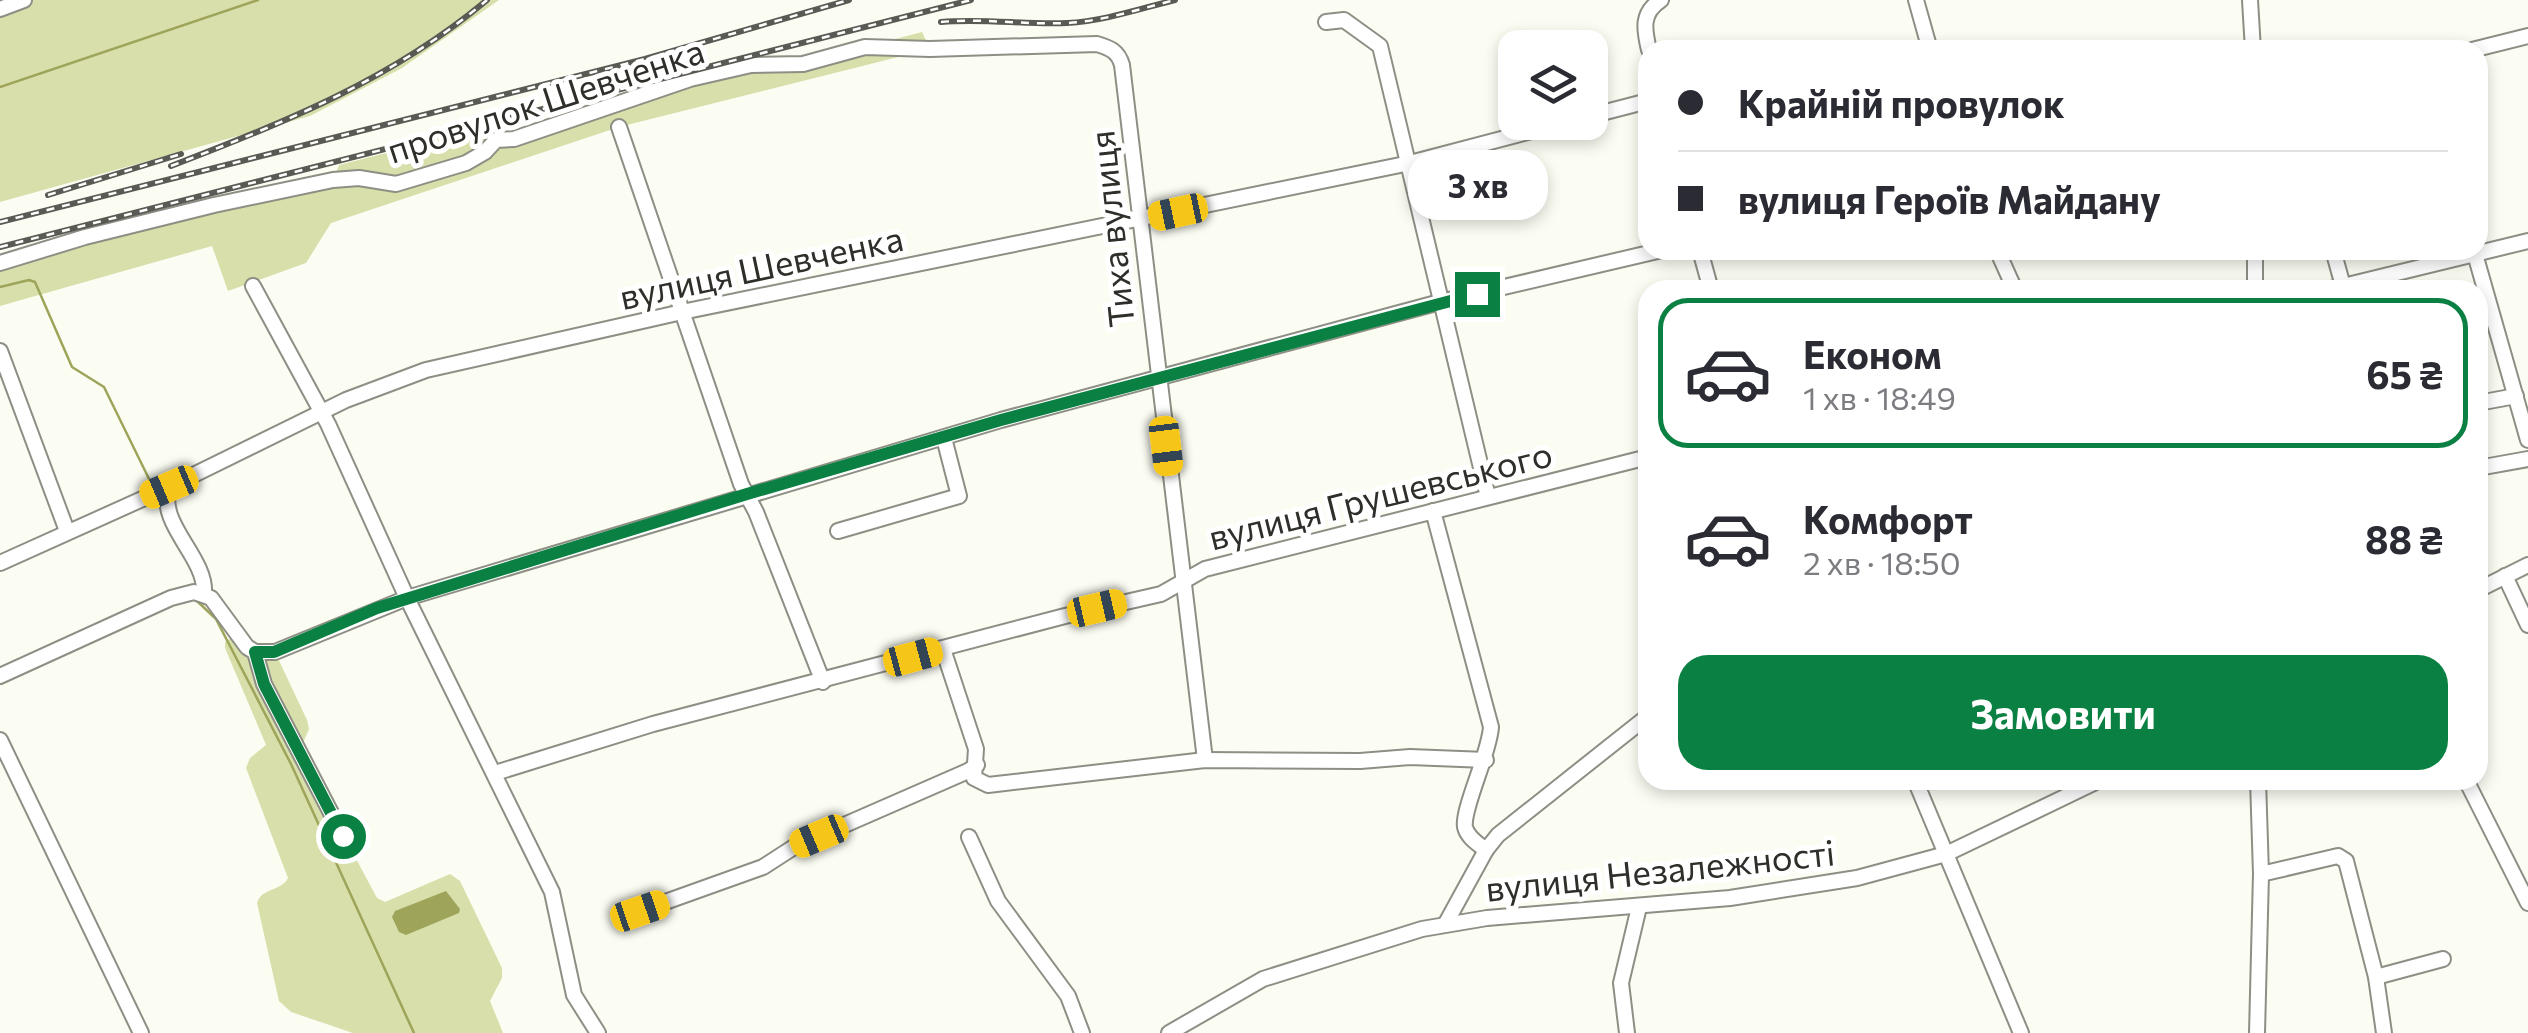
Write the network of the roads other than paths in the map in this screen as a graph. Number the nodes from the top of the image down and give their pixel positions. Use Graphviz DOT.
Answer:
graph roads {
  1 [pos="24,0"];
  2 [pos="1660,0"];
  3 [pos="1916,0"];
  4 [pos="2250,0"];
  5 [pos="3,5"];
  6 [pos="1326,22"];
  7 [pos="2528,36"];
  8 [pos="1647,40"];
  9 [pos="1927,40"];
  10 [pos="2252,40"];
  11 [pos="2488,46"];
  12 [pos="1115,51"];
  13 [pos="1638,104"];
  14 [pos="1608,111"];
  15 [pos="619,127"];
  16 [pos="1498,140"];
  17 [pos="1410,163"];
  18 [pos="1140,220"];
  19 [pos="2528,241"];
  20 [pos="2488,251"];
  21 [pos="1638,256"];
  22 [pos="2451,260"];
  23 [pos="0,262"];
  24 [pos="2369,280"];
  25 [pos="253,286"];
  26 [pos="2488,297"];
  27 [pos="1440,302"];
  28 [pos="682,312"];
  29 [pos="0,351"];
  30 [pos="1158,379"];
  31 [pos="2516,396"];
  32 [pos="2488,402"];
  33 [pos="321,412"];
  34 [pos="944,438"];
  35 [pos="2528,440"];
  36 [pos="2528,458"];
  37 [pos="1638,460"];
  38 [pos="2488,466"];
  39 [pos="169,487"];
  40 [pos="747,494"];
  41 [pos="1488,497"];
  42 [pos="1433,511"];
  43 [pos="68,531"];
  44 [pos="838,531"];
  45 [pos="0,563"];
  46 [pos="2528,565"];
  47 [pos="2505,576"];
  48 [pos="1182,582"];
  49 [pos="2488,585"];
  50 [pos="204,594"];
  51 [pos="407,598"];
  52 [pos="2528,625"];
  53 [pos="943,649"];
  54 [pos="255,652"];
  55 [pos="0,676"];
  56 [pos="823,682"];
  57 [pos="1638,724"];
  58 [pos="0,740"];
  59 [pos="1205,760"];
  60 [pos="1486,760"];
  61 [pos="975,771"];
  62 [pos="495,772"];
  63 [pos="1919,790"];
  64 [pos="2079,790"];
  65 [pos="2258,790"];
  66 [pos="2471,790"];
  67 [pos="343,836"];
  68 [pos="969,837"];
  69 [pos="1486,850"];
  70 [pos="1946,854"];
  71 [pos="2261,874"];
  72 [pos="2528,903"];
  73 [pos="1639,907"];
  74 [pos="640,911"];
  75 [pos="1446,924"];
  76 [pos="2443,959"];
  77 [pos="2376,977"];
  78 [pos="1176,1031"];
  79 [pos="141,1033"];
  80 [pos="598,1033"];
  81 [pos="1082,1033"];
  82 [pos="1627,1033"];
  83 [pos="2021,1033"];
  84 [pos="2257,1033"];
  85 [pos="2384,1033"];
  1 -- 5 [label="street"];
  2 -- 8 [label="street"];
  3 -- 9 [label="street"];
  4 -- 10 [label="street"];
  6 -- 17 [label="street"];
  7 -- 11 [label="street"];
  12 -- 18 [label="street, Тиха вулиця"];
  12 -- 23 [label="street, провулок Шевченка"];
  13 -- 14 [label="street"];
  15 -- 28 [label="street"];
  16 -- 17 [label="street, вулиця Шевченка"];
  17 -- 18 [label="street, вулиця Шевченка"];
  17 -- 27 [label="street"];
  18 -- 28 [label="street, вулиця Шевченка"];
  18 -- 30 [label="street, Тиха вулиця"];
  19 -- 20 [label="street"];
  21 -- 27 [label="street"];
  22 -- 24 [label="street"];
  25 -- 33 [label="street"];
  26 -- 31 [label="street"];
  27 -- 30 [label="street"];
  27 -- 41 [label="street"];
  28 -- 33 [label="street, вулиця Шевченка"];
  28 -- 40 [label="street"];
  29 -- 43 [label="street"];
  30 -- 34 [label="street"];
  30 -- 48 [label="street, Тиха вулиця"];
  31 -- 32 [label="street"];
  31 -- 35 [label="street"];
  33 -- 39 [label="street, вулиця Шевченка"];
  33 -- 51 [label="street"];
  34 -- 40 [label="street"];
  34 -- 44 [label="street"];
  36 -- 38 [label="street"];
  37 -- 41 [label="street, вулиця Грушевського"];
  39 -- 43 [label="street, вулиця Шевченка"];
  39 -- 50 [label="street"];
  40 -- 51 [label="street"];
  40 -- 56 [label="street"];
  41 -- 42 [label="street, вулиця Грушевського"];
  42 -- 48 [label="street, вулиця Грушевського"];
  42 -- 60 [label="street"];
  43 -- 45 [label="street, вулиця Шевченка"];
  46 -- 47 [label="street"];
  47 -- 49 [label="street"];
  47 -- 52 [label="street"];
  48 -- 53 [label="street, вулиця Грушевського"];
  48 -- 59 [label="street, Тиха вулиця"];
  50 -- 54 [label="street"];
  50 -- 55 [label="street"];
  51 -- 54 [label="street"];
  51 -- 62 [label="street"];
  53 -- 56 [label="street, вулиця Грушевського"];
  53 -- 61 [label="street"];
  54 -- 67 [label="street"];
  56 -- 62 [label="street, вулиця Грушевського"];
  57 -- 69 [label="street"];
  58 -- 79 [label="street"];
  59 -- 60 [label="street"];
  59 -- 61 [label="street"];
  60 -- 69 [label="street"];
  61 -- 74 [label="street"];
  62 -- 80 [label="street"];
  63 -- 70 [label="street"];
  64 -- 70 [label="street, вулиця Незалежності"];
  65 -- 71 [label="street"];
  66 -- 72 [label="street"];
  68 -- 81 [label="street"];
  69 -- 75 [label="street"];
  70 -- 73 [label="street, вулиця Незалежності"];
  70 -- 83 [label="street"];
  71 -- 77 [label="street"];
  71 -- 84 [label="street"];
  73 -- 75 [label="street, вулиця Незалежності"];
  73 -- 82 [label="street"];
  75 -- 78 [label="street, вулиця Незалежності"];
  76 -- 77 [label="street"];
  77 -- 85 [label="street"];
}
